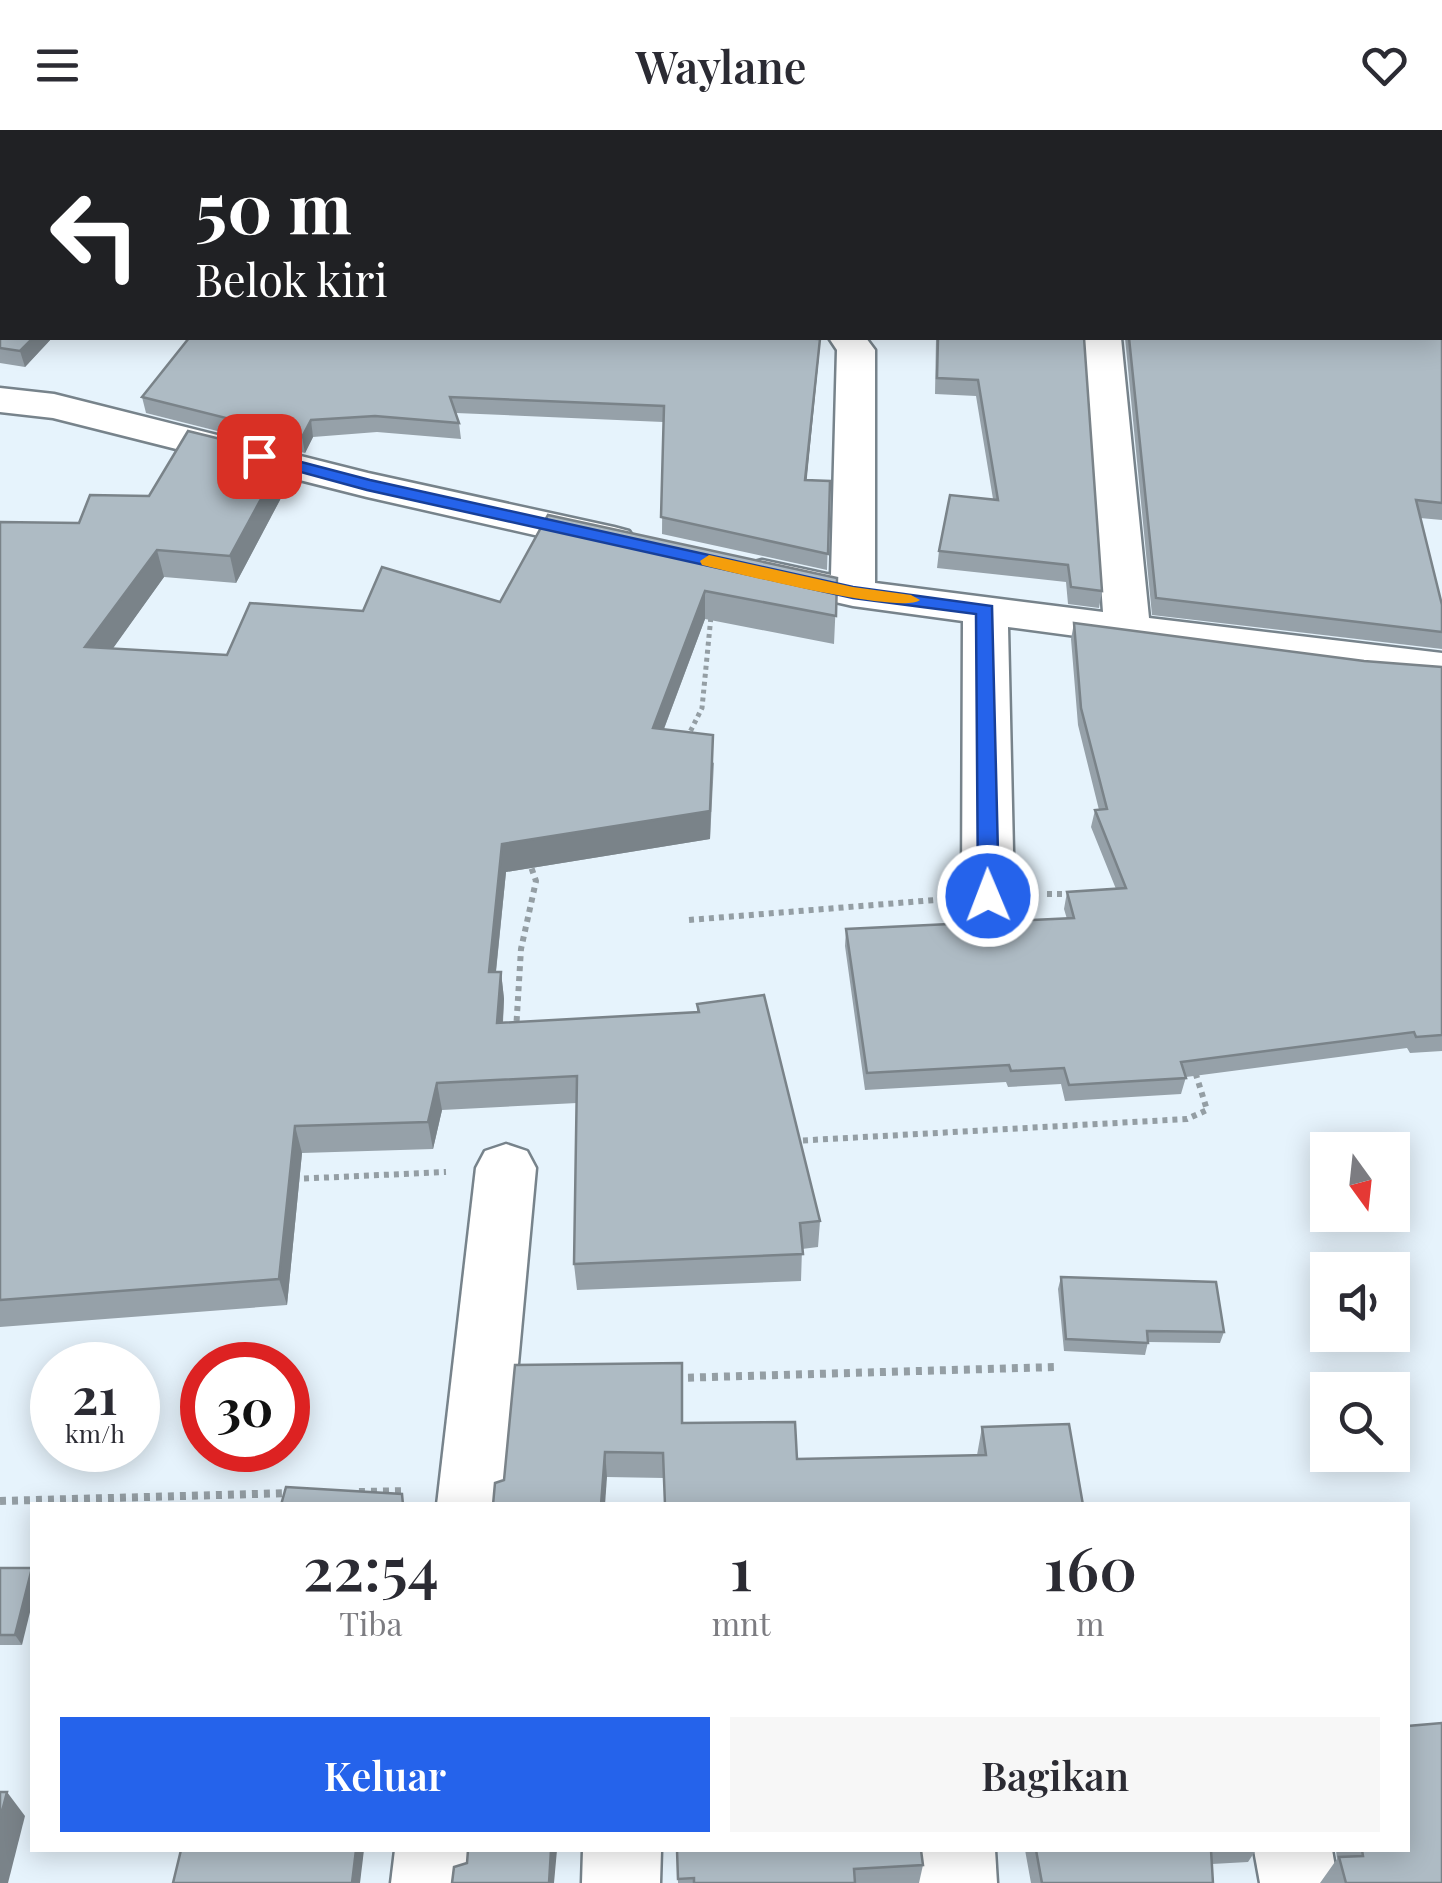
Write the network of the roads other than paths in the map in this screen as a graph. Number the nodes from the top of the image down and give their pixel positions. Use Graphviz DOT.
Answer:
graph roads {
  1 [pos="849,340"];
  2 [pos="1103,340"];
  3 [pos="0,400"];
  4 [pos="647,547"];
  5 [pos="730,566"];
  6 [pos="853,592"];
  7 [pos="985,610"];
  8 [pos="1126,628"];
  9 [pos="1442,666"];
  10 [pos="988,896"];
  11 [pos="478,1170"];
  12 [pos="472,1497"];
  13 [pos="434,1852"];
  14 [pos="622,1852"];
  15 [pos="956,1852"];
  16 [pos="1293,1852"];
  17 [pos="430,1883"];
  18 [pos="621,1883"];
  19 [pos="958,1883"];
  20 [pos="1299,1883"];
  1 -- 6 [label="street"];
  2 -- 8 [label="street"];
  3 -- 4 [label="street"];
  5 -- 6 [label="street"];
  6 -- 7 [label="street"];
  7 -- 8 [label="street"];
  7 -- 10 [label="street"];
  8 -- 9 [label="street"];
  11 -- 12 [label="street"];
  13 -- 17 [label="street"];
  14 -- 18 [label="street"];
  15 -- 19 [label="street"];
  16 -- 20 [label="street"];
}
